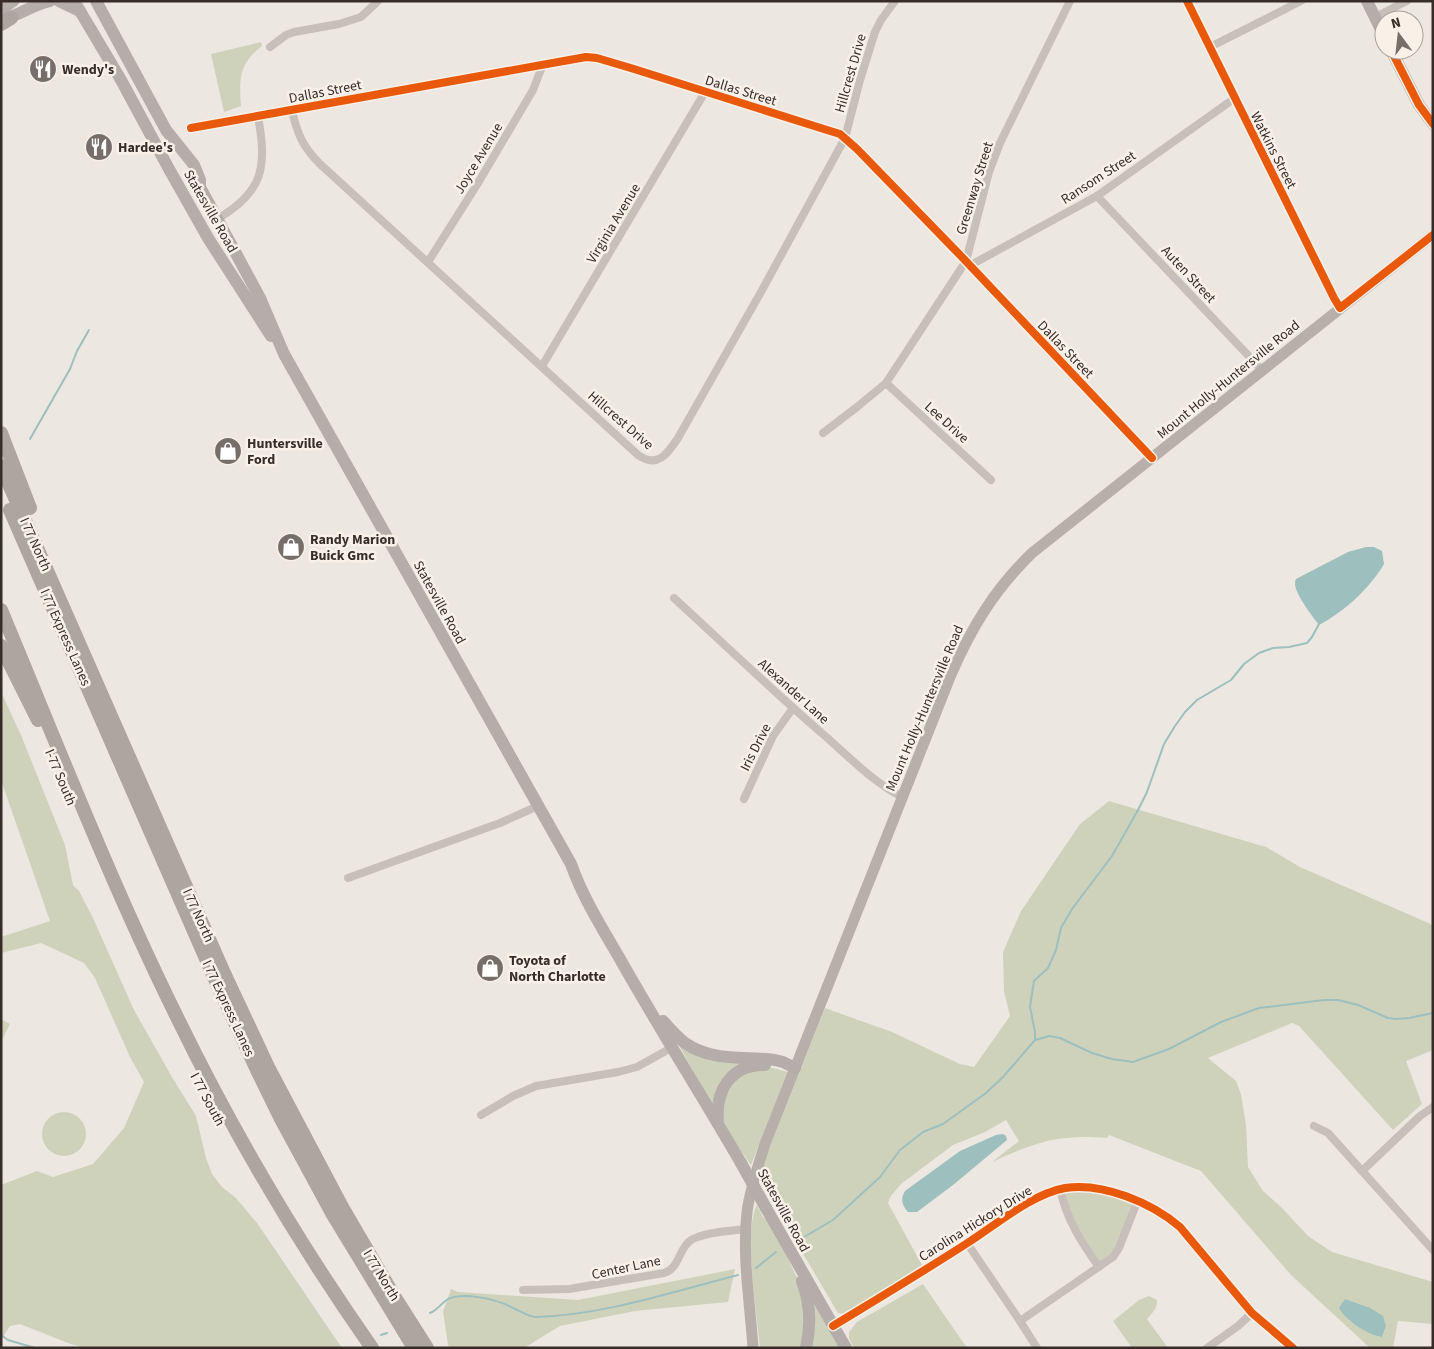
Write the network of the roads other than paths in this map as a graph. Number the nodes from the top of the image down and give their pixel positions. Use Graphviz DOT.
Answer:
graph roads {
  1 [pos="14,1"];
  2 [pos="50,1"];
  3 [pos="59,1"];
  4 [pos="96,1"];
  5 [pos="378,1"];
  6 [pos="895,1"];
  7 [pos="1070,1"];
  8 [pos="1187,1"];
  9 [pos="1301,1"];
  10 [pos="1367,1"];
  11 [pos="1407,1"];
  12 [pos="77,6"];
  13 [pos="1389,10"];
  14 [pos="1374,15"];
  15 [pos="4,18"];
  16 [pos="270,47"];
  17 [pos="1210,47"];
  18 [pos="1396,60"];
  19 [pos="543,64"];
  20 [pos="705,92"];
  21 [pos="1234,98"];
  22 [pos="292,110"];
  23 [pos="258,116"];
  24 [pos="1433,124"];
  25 [pos="191,128"];
  26 [pos="845,138"];
  27 [pos="168,168"];
  28 [pos="200,187"];
  29 [pos="1096,196"];
  30 [pos="217,219"];
  31 [pos="1433,235"];
  32 [pos="428,262"];
  33 [pos="968,263"];
  34 [pos="1340,308"];
  35 [pos="284,354"];
  36 [pos="542,366"];
  37 [pos="1262,370"];
  38 [pos="886,383"];
  39 [pos="823,432"];
  40 [pos="1,433"];
  41 [pos="1152,458"];
  42 [pos="1,466"];
  43 [pos="991,480"];
  44 [pos="1,489"];
  45 [pos="674,598"];
  46 [pos="1,610"];
  47 [pos="68,614"];
  48 [pos="1,633"];
  49 [pos="1,646"];
  50 [pos="793,708"];
  51 [pos="38,720"];
  52 [pos="902,797"];
  53 [pos="744,799"];
  54 [pos="538,806"];
  55 [pos="85,834"];
  56 [pos="571,864"];
  57 [pos="348,878"];
  58 [pos="663,1021"];
  59 [pos="672,1048"];
  60 [pos="795,1068"];
  61 [pos="697,1087"];
  62 [pos="1433,1106"];
  63 [pos="481,1115"];
  64 [pos="718,1124"];
  65 [pos="1314,1126"];
  66 [pos="1362,1171"];
  67 [pos="1060,1189"];
  68 [pos="1137,1202"];
  69 [pos="746,1228"];
  70 [pos="967,1243"];
  71 [pos="1433,1250"];
  72 [pos="790,1251"];
  73 [pos="1099,1267"];
  74 [pos="524,1290"];
  75 [pos="1252,1313"];
  76 [pos="1020,1321"];
  77 [pos="833,1326"];
  78 [pos="361,1348"];
  79 [pos="372,1348"];
  80 [pos="414,1348"];
  81 [pos="428,1348"];
  82 [pos="753,1348"];
  83 [pos="806,1348"];
  84 [pos="846,1348"];
  85 [pos="1037,1348"];
  86 [pos="1207,1348"];
  87 [pos="1292,1348"];
  1 -- 15 [label="main road"];
  2 -- 15 [label="main road"];
  3 -- 12 [label="main road"];
  4 -- 28 [label="main road, Statesville Road"];
  5 -- 16 [label="street"];
  6 -- 26 [label="street, Hillcrest Drive"];
  7 -- 33 [label="street, Greenway Street"];
  8 -- 17 [label="street, Watkins Street"];
  9 -- 17 [label="street"];
  10 -- 14 [label="main road"];
  11 -- 13 [label="street"];
  12 -- 27 [label="main road, Statesville Road"];
  17 -- 21 [label="street, Watkins Street"];
  18 -- 24 [label="main road"];
  19 -- 20 [label="street, Dallas Street"];
  19 -- 22 [label="street, Dallas Street"];
  19 -- 32 [label="street, Joyce Avenue"];
  20 -- 26 [label="street, Dallas Street"];
  20 -- 36 [label="street, Virginia Avenue"];
  21 -- 29 [label="street, Ransom Street"];
  21 -- 34 [label="street, Watkins Street"];
  22 -- 23 [label="street, Dallas Street"];
  22 -- 32 [label="street, Hillcrest Drive"];
  23 -- 25 [label="street, Dallas Street"];
  23 -- 30 [label="street"];
  26 -- 33 [label="street, Dallas Street"];
  26 -- 36 [label="street, Hillcrest Drive"];
  27 -- 28 [label="main road"];
  27 -- 35 [label="main road, Statesville Road"];
  28 -- 30 [label="main road, Statesville Road"];
  29 -- 33 [label="street, Ransom Street"];
  29 -- 37 [label="street, Auten Street"];
  30 -- 35 [label="main road, Statesville Road"];
  31 -- 34 [label="main road, Mount Holly-Huntersville Road"];
  32 -- 36 [label="street, Hillcrest Drive"];
  33 -- 38 [label="street, Greenway Street"];
  33 -- 41 [label="street, Dallas Street"];
  34 -- 37 [label="main road, Mount Holly-Huntersville Road"];
  35 -- 54 [label="main road, Statesville Road"];
  37 -- 41 [label="main road, Mount Holly-Huntersville Road"];
  38 -- 39 [label="street, Greenway Street"];
  38 -- 43 [label="street, Lee Drive"];
  40 -- 47 [label="highway"];
  41 -- 52 [label="main road, Mount Holly-Huntersville Road"];
  42 -- 47 [label="highway, I 77 North"];
  44 -- 80 [label="highway, I 77 Express Lanes"];
  45 -- 50 [label="street, Alexander Lane"];
  46 -- 79 [label="highway"];
  47 -- 81 [label="highway, I 77 North"];
  48 -- 51 [label="highway"];
  49 -- 51 [label="highway"];
  50 -- 52 [label="street, Alexander Lane"];
  50 -- 53 [label="street, Iris Drive"];
  51 -- 55 [label="highway, I-77 South"];
  52 -- 60 [label="main road, Mount Holly-Huntersville Road"];
  54 -- 56 [label="main road, Statesville Road"];
  54 -- 57 [label="street"];
  55 -- 78 [label="highway, I 77 South"];
  56 -- 58 [label="main road, Statesville Road"];
  56 -- 59 [label="main road, Statesville Road"];
  58 -- 60 [label="main road"];
  58 -- 61 [label="main road, Statesville Road"];
  59 -- 61 [label="main road, Statesville Road"];
  59 -- 63 [label="street"];
  60 -- 64 [label="main road"];
  60 -- 69 [label="main road, Mount Holly-Huntersville Road"];
  61 -- 64 [label="main road, Statesville Road"];
  62 -- 66 [label="street"];
  64 -- 72 [label="main road, Statesville Road, bridge"];
  65 -- 66 [label="street"];
  66 -- 71 [label="street"];
  67 -- 68 [label="street, Carolina Hickory Drive"];
  67 -- 70 [label="street, Carolina Hickory Drive"];
  67 -- 73 [label="street"];
  68 -- 73 [label="street"];
  68 -- 75 [label="street, Carolina Hickory Drive"];
  69 -- 74 [label="street, Center Lane"];
  69 -- 82 [label="main road, Mount Holly-Huntersville Road"];
  70 -- 76 [label="street"];
  70 -- 77 [label="street, Carolina Hickory Drive"];
  72 -- 77 [label="main road, Statesville Road"];
  72 -- 83 [label="main road"];
  73 -- 76 [label="street"];
  75 -- 86 [label="street"];
  75 -- 87 [label="street, Carolina Hickory Drive"];
  76 -- 85 [label="street"];
  77 -- 84 [label="main road, Statesville Road"];
}
